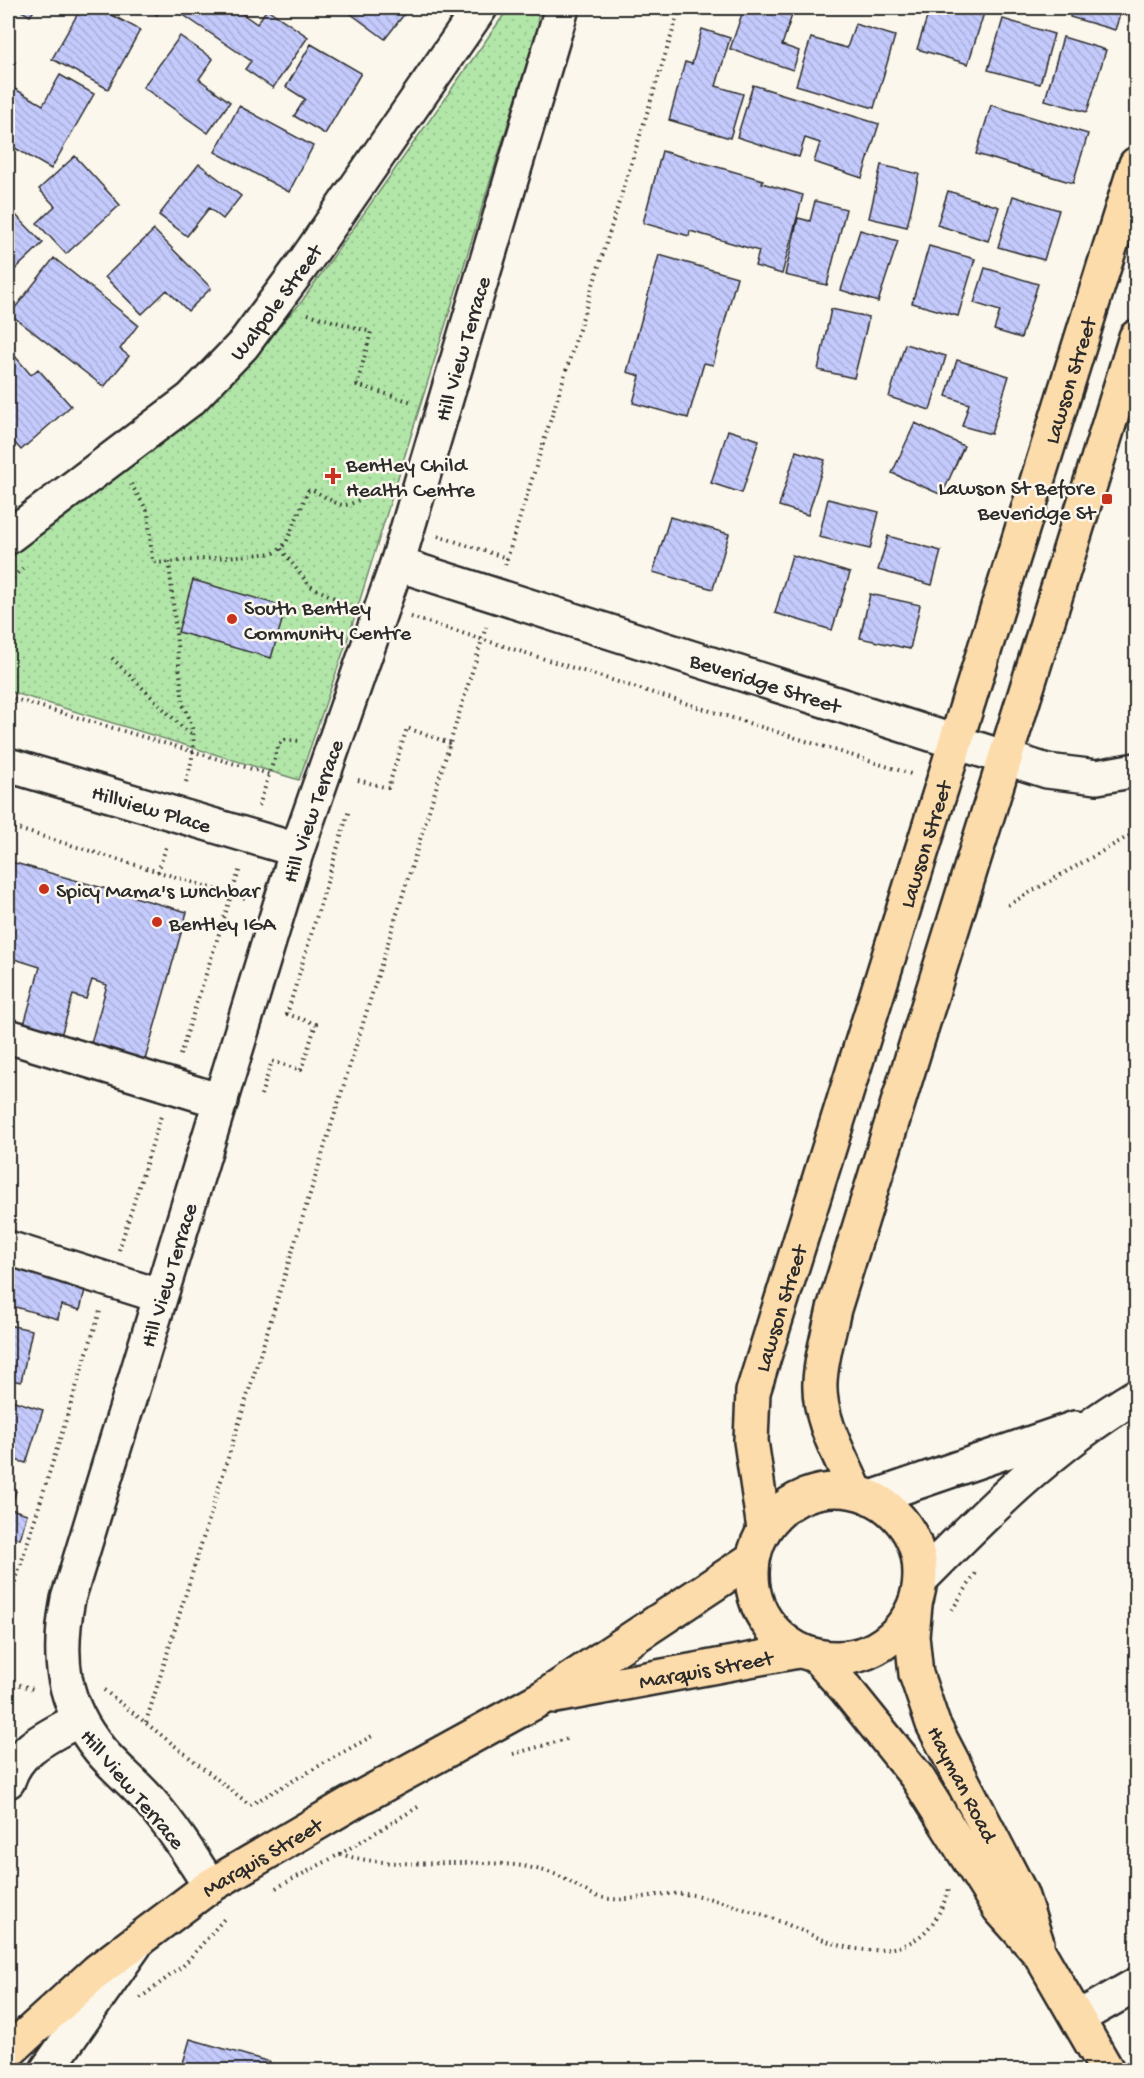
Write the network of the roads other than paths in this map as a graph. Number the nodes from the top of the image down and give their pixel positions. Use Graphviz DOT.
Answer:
graph roads {
  1 [pos="480,8"];
  2 [pos="562,8"];
  3 [pos="1137,164"];
  4 [pos="1137,338"];
  5 [pos="8,537"];
  6 [pos="398,564"];
  7 [pos="957,743"];
  8 [pos="1005,758"];
  9 [pos="8,765"];
  10 [pos="1137,770"];
  11 [pos="297,850"];
  12 [pos="8,1036"];
  13 [pos="221,1101"];
  14 [pos="8,1248"];
  15 [pos="160,1296"];
  16 [pos="1137,1396"];
  17 [pos="1096,1420"];
  18 [pos="864,1495"];
  19 [pos="758,1544"];
  20 [pos="918,1592"];
  21 [pos="807,1654"];
  22 [pos="542,1698"];
  23 [pos="78,1720"];
  24 [pos="8,1781"];
  25 [pos="210,1886"];
  26 [pos="143,1934"];
  27 [pos="1040,1954"];
  28 [pos="1137,1985"];
  29 [pos="1078,2018"];
  30 [pos="8,2052"];
  31 [pos="47,2070"];
  32 [pos="1107,2070"];
  1 -- 5 [label="street, Walpole Street"];
  2 -- 6 [label="street, Hill View Terrace"];
  3 -- 7 [label="main road, Lawson Street"];
  4 -- 8 [label="main road"];
  6 -- 7 [label="street, Beveridge Street"];
  6 -- 11 [label="street, Hill View Terrace"];
  7 -- 8 [label="street, Beveridge Street"];
  7 -- 19 [label="main road, Lawson Street"];
  8 -- 10 [label="street, Beveridge Street"];
  8 -- 18 [label="main road"];
  9 -- 11 [label="street, Hillview Place"];
  11 -- 13 [label="street, Hill View Terrace"];
  12 -- 13 [label="street"];
  13 -- 15 [label="street, Hill View Terrace"];
  14 -- 15 [label="street"];
  15 -- 23 [label="street, Hill View Terrace"];
  16 -- 17 [label="street"];
  17 -- 18 [label="street"];
  17 -- 20 [label="street"];
  18 -- 19 [label="main road"];
  18 -- 20 [label="main road"];
  19 -- 21 [label="main road"];
  19 -- 22 [label="main road, Marquis Street"];
  20 -- 21 [label="main road"];
  20 -- 27 [label="main road, Hayman Road"];
  21 -- 22 [label="main road, Marquis Street"];
  21 -- 27 [label="main road, Hayman Road"];
  22 -- 25 [label="main road, Marquis Street"];
  23 -- 24 [label="street, Hill View Terrace"];
  23 -- 25 [label="street, Hill View Terrace"];
  25 -- 26 [label="main road, Marquis Street"];
  26 -- 30 [label="main road, Marquis Street"];
  26 -- 31 [label="street"];
  27 -- 29 [label="main road, Hayman Road"];
  28 -- 29 [label="street"];
  29 -- 32 [label="main road, Hayman Road"];
}
